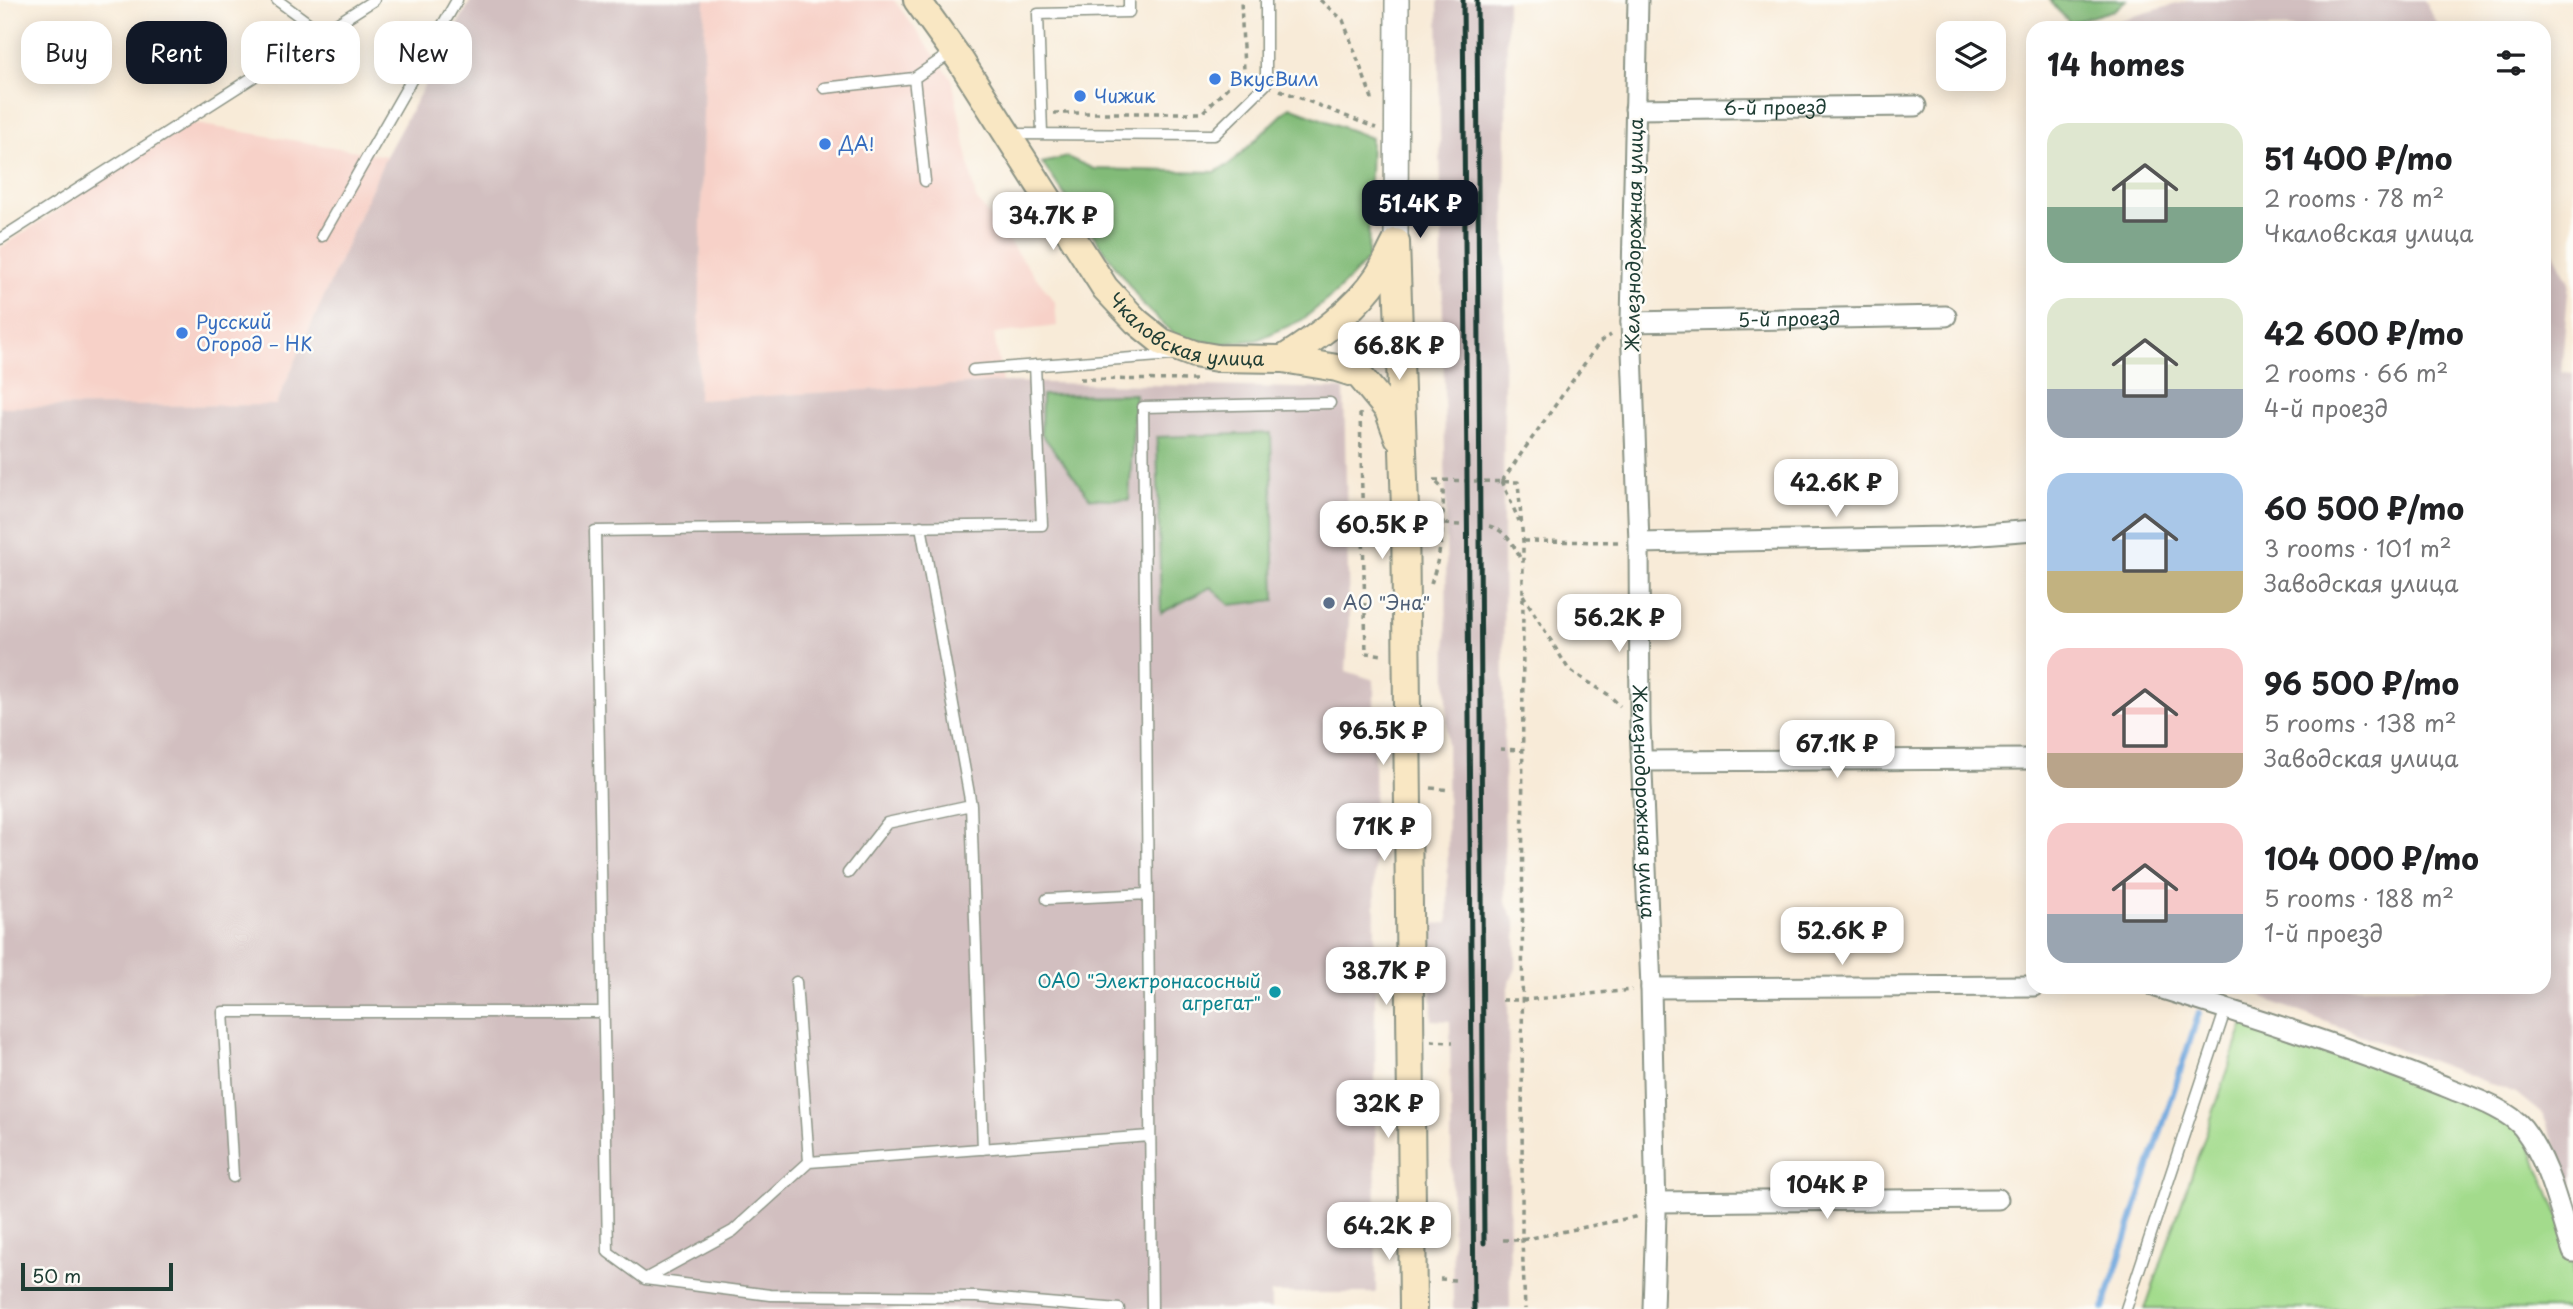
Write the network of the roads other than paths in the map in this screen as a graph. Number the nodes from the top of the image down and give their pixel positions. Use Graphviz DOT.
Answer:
graph roads {
  1 [pos="277,0"];
  2 [pos="374,0"];
  3 [pos="457,0"];
  4 [pos="917,0"];
  5 [pos="1129,0"];
  6 [pos="1266,0"];
  7 [pos="1397,0"];
  8 [pos="1638,0"];
  9 [pos="306,21"];
  10 [pos="341,21"];
  11 [pos="954,51"];
  12 [pos="914,78"];
  13 [pos="242,84"];
  14 [pos="824,88"];
  15 [pos="1916,106"];
  16 [pos="1635,108"];
  17 [pos="1042,133"];
  18 [pos="1007,134"];
  19 [pos="925,181"];
  20 [pos="321,236"];
  21 [pos="0,239"];
  22 [pos="1396,242"];
  23 [pos="1342,315"];
  24 [pos="1946,316"];
  25 [pos="1631,322"];
  26 [pos="1400,338"];
  27 [pos="1194,354"];
  28 [pos="1283,359"];
  29 [pos="1035,365"];
  30 [pos="973,370"];
  31 [pos="1355,373"];
  32 [pos="1330,403"];
  33 [pos="1404,455"];
  34 [pos="921,527"];
  35 [pos="2026,531"];
  36 [pos="1639,542"];
  37 [pos="2026,759"];
  38 [pos="1641,761"];
  39 [pos="971,805"];
  40 [pos="848,873"];
  41 [pos="1148,894"];
  42 [pos="1047,899"];
  43 [pos="796,982"];
  44 [pos="2026,985"];
  45 [pos="1651,988"];
  46 [pos="2179,994"];
  47 [pos="2226,1008"];
  48 [pos="602,1012"];
  49 [pos="1150,1136"];
  50 [pos="983,1149"];
  51 [pos="809,1162"];
  52 [pos="233,1177"];
  53 [pos="1998,1199"];
  54 [pos="1656,1208"];
  55 [pos="2573,1252"];
  56 [pos="645,1279"];
  57 [pos="1119,1309"];
  58 [pos="1152,1309"];
  59 [pos="1413,1309"];
  60 [pos="1653,1309"];
  61 [pos="2126,1309"];
  1 -- 9 [label="lane"];
  2 -- 10 [label="lane"];
  3 -- 20 [label="lane"];
  4 -- 11 [label="main road, Чкаловская улица"];
  5 -- 17 [label="lane"];
  6 -- 17 [label="lane"];
  7 -- 22 [label="street"];
  8 -- 16 [label="street, Железнодорожная улица"];
  11 -- 12 [label="lane"];
  11 -- 18 [label="main road, Чкаловская улица"];
  12 -- 14 [label="lane"];
  12 -- 19 [label="lane"];
  13 -- 21 [label="lane"];
  15 -- 16 [label="street, 6-й проезд"];
  16 -- 25 [label="street, Железнодорожная улица"];
  17 -- 18 [label="lane"];
  18 -- 27 [label="main road, Чкаловская улица"];
  22 -- 23 [label="main road"];
  22 -- 26 [label="main road"];
  23 -- 26 [label="main road"];
  23 -- 28 [label="main road"];
  23 -- 31 [label="main road"];
  24 -- 25 [label="street, 5-й проезд"];
  25 -- 36 [label="street, Железнодорожная улица"];
  26 -- 31 [label="main road"];
  26 -- 33 [label="main road"];
  27 -- 28 [label="main road, Чкаловская улица"];
  27 -- 29 [label="lane"];
  28 -- 31 [label="main road, Чкаловская улица"];
  29 -- 30 [label="lane"];
  29 -- 34 [label="lane"];
  31 -- 33 [label="main road"];
  32 -- 41 [label="lane"];
  33 -- 59 [label="main road"];
  34 -- 39 [label="lane"];
  34 -- 48 [label="lane"];
  35 -- 36 [label="street"];
  36 -- 38 [label="street, Железнодорожная улица"];
  37 -- 38 [label="street"];
  38 -- 45 [label="street, Железнодорожная улица"];
  39 -- 40 [label="lane"];
  39 -- 50 [label="lane"];
  41 -- 42 [label="lane"];
  41 -- 49 [label="lane"];
  43 -- 51 [label="lane"];
  44 -- 45 [label="street"];
  45 -- 54 [label="street, Железнодорожная улица"];
  46 -- 47 [label="street"];
  47 -- 55 [label="street"];
  47 -- 61 [label="lane"];
  48 -- 52 [label="lane"];
  48 -- 56 [label="lane"];
  49 -- 50 [label="lane"];
  49 -- 58 [label="lane"];
  50 -- 51 [label="lane"];
  51 -- 56 [label="lane"];
  53 -- 54 [label="street"];
  54 -- 60 [label="street, Железнодорожная улица"];
  56 -- 57 [label="lane"];
}
